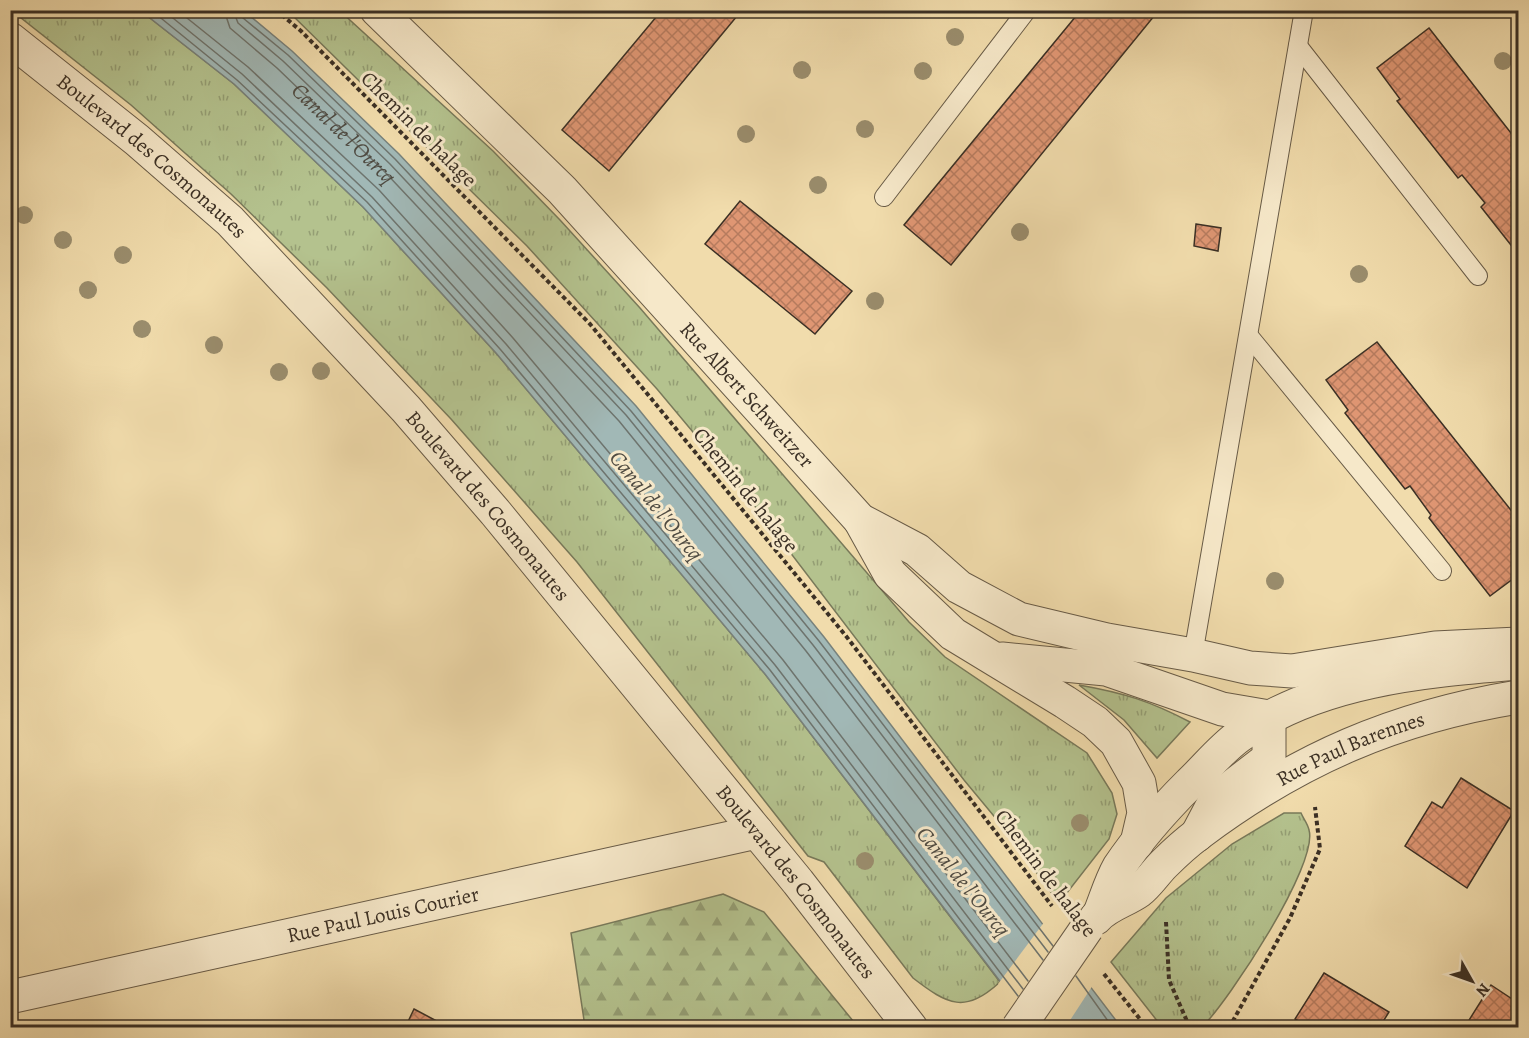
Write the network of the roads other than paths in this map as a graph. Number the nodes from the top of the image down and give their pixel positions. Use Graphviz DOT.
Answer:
graph roads {
  1 [pos="376,10"];
  2 [pos="1027,10"];
  3 [pos="1304,10"];
  4 [pos="10,39"];
  5 [pos="1298,46"];
  6 [pos="884,197"];
  7 [pos="1478,276"];
  8 [pos="1248,336"];
  9 [pos="860,520"];
  10 [pos="1442,571"];
  11 [pos="1518,644"];
  12 [pos="1193,655"];
  13 [pos="994,658"];
  14 [pos="1518,663"];
  15 [pos="1250,668"];
  16 [pos="1518,697"];
  17 [pos="1269,717"];
  18 [pos="1302,767"];
  19 [pos="757,832"];
  20 [pos="1197,835"];
  21 [pos="1137,843"];
  22 [pos="1094,921"];
  23 [pos="10,997"];
  24 [pos="911,1028"];
  25 [pos="1018,1028"];
  1 -- 9 [label="street, Rue Albert Schweitzer"];
  2 -- 6 [label="lane"];
  3 -- 5 [label="lane"];
  4 -- 19 [label="street, Boulevard des Cosmonautes"];
  5 -- 7 [label="lane"];
  5 -- 8 [label="lane"];
  8 -- 10 [label="lane"];
  8 -- 12 [label="lane"];
  9 -- 12 [label="street, Rue Albert Schweitzer"];
  9 -- 13 [label="street"];
  11 -- 15 [label="street"];
  12 -- 15 [label="street"];
  13 -- 17 [label="street"];
  13 -- 21 [label="street"];
  14 -- 17 [label="street"];
  15 -- 17 [label="street"];
  16 -- 18 [label="street, Rue Paul Barennes"];
  17 -- 18 [label="street"];
  17 -- 20 [label="street, Rue Paul Barennes"];
  17 -- 21 [label="street"];
  18 -- 20 [label="street, Rue Paul Barennes"];
  19 -- 23 [label="street, Rue Paul Louis Courier"];
  19 -- 24 [label="street, Boulevard des Cosmonautes"];
  20 -- 22 [label="street, Rue Paul Barennes"];
  21 -- 22 [label="street"];
  22 -- 25 [label="street, bridge"];
}
